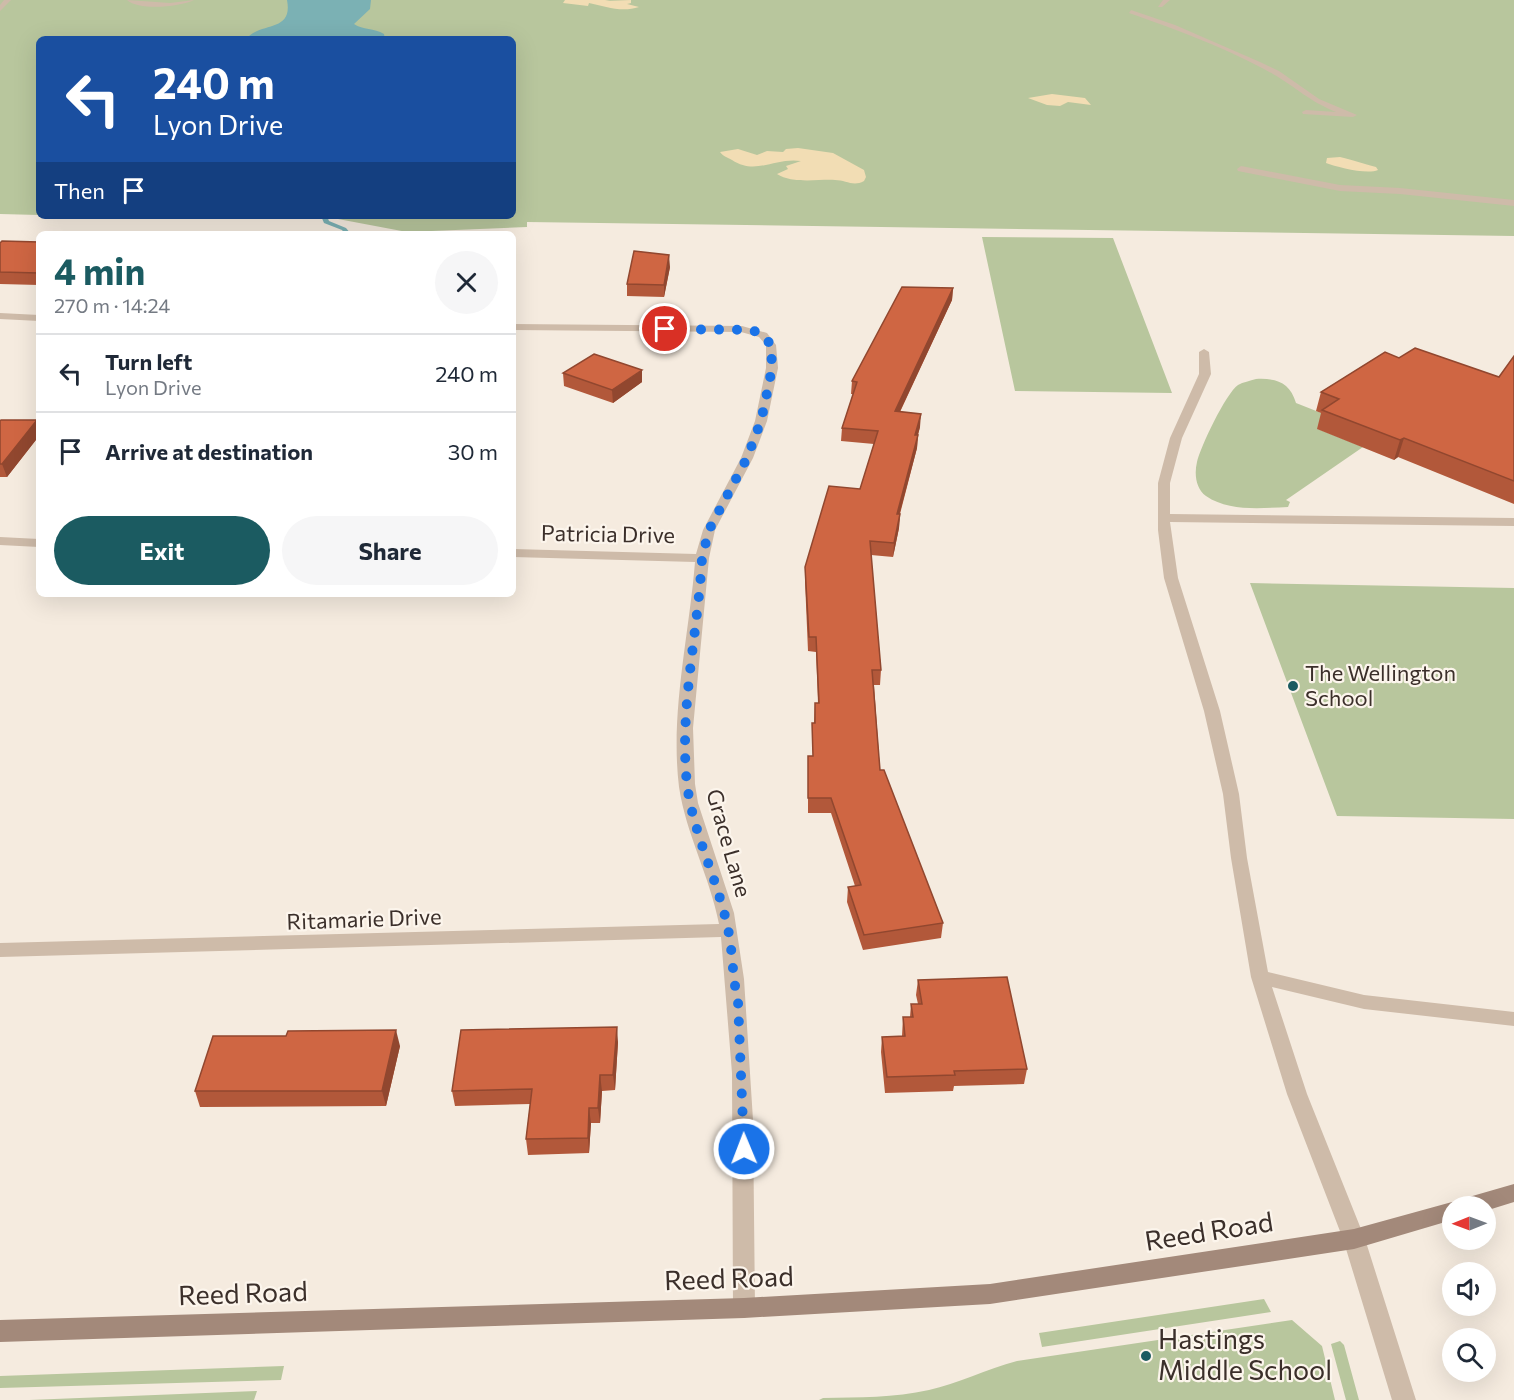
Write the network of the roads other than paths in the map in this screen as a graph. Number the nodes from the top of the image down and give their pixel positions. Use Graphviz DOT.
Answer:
graph roads {
  1 [pos="8,0"];
  2 [pos="130,0"];
  3 [pos="191,0"];
  4 [pos="1167,0"];
  5 [pos="1160,6"];
  6 [pos="0,9"];
  7 [pos="1131,12"];
  8 [pos="1306,112"];
  9 [pos="1241,169"];
  10 [pos="1514,203"];
  11 [pos="0,316"];
  12 [pos="36,318"];
  13 [pos="516,327"];
  14 [pos="1204,352"];
  15 [pos="1164,518"];
  16 [pos="1514,522"];
  17 [pos="0,542"];
  18 [pos="36,543"];
  19 [pos="516,553"];
  20 [pos="702,558"];
  21 [pos="728,930"];
  22 [pos="0,950"];
  23 [pos="1260,977"];
  24 [pos="1514,1019"];
  25 [pos="1514,1193"];
  26 [pos="1496,1198"];
  27 [pos="1442,1214"];
  28 [pos="1354,1239"];
  29 [pos="744,1308"];
  30 [pos="0,1331"];
  31 [pos="1404,1400"];
  1 -- 6 [label="street"];
  2 -- 3 [label="street"];
  4 -- 5 [label="street"];
  7 -- 8 [label="street"];
  9 -- 10 [label="street"];
  11 -- 12 [label="street"];
  13 -- 20 [label="street, Grace Lane"];
  14 -- 15 [label="street"];
  15 -- 16 [label="street"];
  15 -- 23 [label="street"];
  17 -- 18 [label="street"];
  19 -- 20 [label="street, Patricia Drive"];
  20 -- 21 [label="street, Grace Lane"];
  21 -- 22 [label="street, Ritamarie Drive"];
  21 -- 29 [label="street, Grace Lane"];
  23 -- 24 [label="street"];
  23 -- 28 [label="street"];
  25 -- 26 [label="main road"];
  27 -- 28 [label="main road, Reed Road"];
  28 -- 29 [label="main road, Reed Road"];
  28 -- 31 [label="street"];
  29 -- 30 [label="main road, Reed Road"];
}
